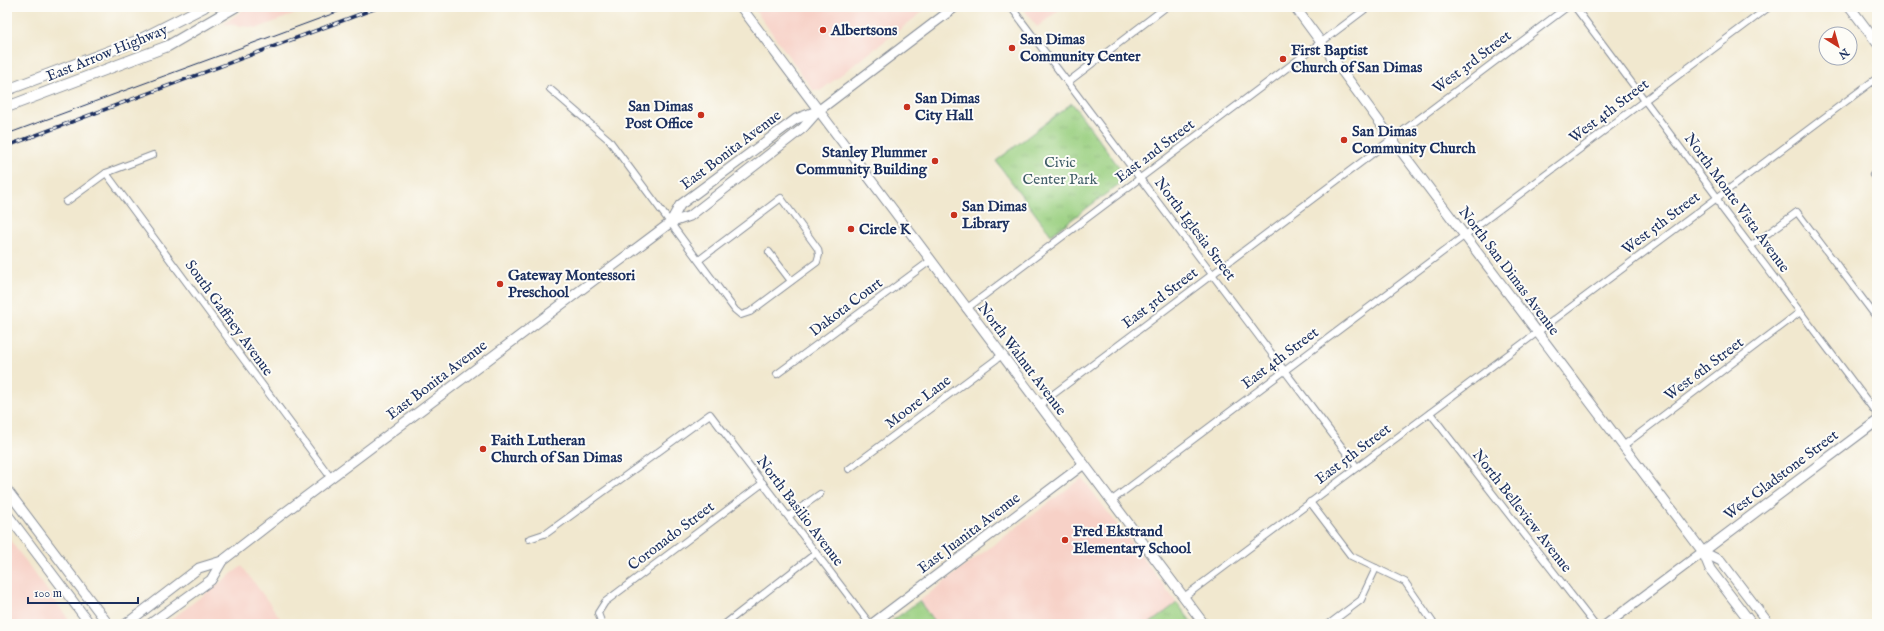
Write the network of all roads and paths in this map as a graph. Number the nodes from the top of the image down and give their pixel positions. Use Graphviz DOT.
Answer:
graph roads {
  1 [pos="204,7"];
  2 [pos="235,7"];
  3 [pos="741,7"];
  4 [pos="955,7"];
  5 [pos="1011,7"];
  6 [pos="1166,7"];
  7 [pos="1295,7"];
  8 [pos="1368,7"];
  9 [pos="1567,7"];
  10 [pos="1575,7"];
  11 [pos="1769,7"];
  12 [pos="1850,7"];
  13 [pos="1321,42"];
  14 [pos="1877,43"];
  15 [pos="1877,78"];
  16 [pos="1068,82"];
  17 [pos="550,89"];
  18 [pos="7,90"];
  19 [pos="1645,100"];
  20 [pos="7,107"];
  21 [pos="818,111"];
  22 [pos="1392,139"];
  23 [pos="153,155"];
  24 [pos="106,173"];
  25 [pos="1141,178"];
  26 [pos="1717,197"];
  27 [pos="66,202"];
  28 [pos="670,223"];
  29 [pos="1465,236"];
  30 [pos="1751,246"];
  31 [pos="769,252"];
  32 [pos="699,260"];
  33 [pos="930,261"];
  34 [pos="1213,274"];
  35 [pos="791,282"];
  36 [pos="966,309"];
  37 [pos="1800,312"];
  38 [pos="1877,318"];
  39 [pos="1538,332"];
  40 [pos="1002,355"];
  41 [pos="1286,370"];
  42 [pos="777,374"];
  43 [pos="1039,405"];
  44 [pos="1430,413"];
  45 [pos="1877,414"];
  46 [pos="1877,420"];
  47 [pos="1623,446"];
  48 [pos="1084,464"];
  49 [pos="1357,467"];
  50 [pos="849,469"];
  51 [pos="331,478"];
  52 [pos="763,483"];
  53 [pos="7,490"];
  54 [pos="820,494"];
  55 [pos="1111,502"];
  56 [pos="1310,502"];
  57 [pos="7,514"];
  58 [pos="789,516"];
  59 [pos="529,539"];
  60 [pos="1703,552"];
  61 [pos="816,553"];
  62 [pos="222,561"];
  63 [pos="1376,568"];
  64 [pos="1184,597"];
  65 [pos="90,624"];
  66 [pos="108,624"];
  67 [pos="126,624"];
  68 [pos="150,624"];
  69 [pos="602,624"];
  70 [pos="725,624"];
  71 [pos="871,624"];
  72 [pos="1204,624"];
  73 [pos="1329,624"];
  74 [pos="1434,624"];
  75 [pos="1594,624"];
  76 [pos="1607,624"];
  77 [pos="1752,624"];
  78 [pos="1769,624"];
  1 -- 18 [label="main road, East Arrow Highway"];
  2 -- 20 [label="main road, East Arrow Highway"];
  3 -- 21 [label="main road, North Walnut Avenue"];
  4 -- 21 [label="main road, East Bonita Avenue"];
  5 -- 16 [label="street, North Iglesia Street"];
  6 -- 16 [label="street"];
  7 -- 13 [label="main road, North San Dimas Avenue"];
  8 -- 13 [label="street, East 2nd Street"];
  9 -- 22 [label="street, West 3rd Street"];
  10 -- 19 [label="street, North Monte Vista Avenue"];
  11 -- 19 [label="street, West 4th Street"];
  12 -- 14 [label="main road"];
  13 -- 22 [label="main road, North San Dimas Avenue"];
  13 -- 25 [label="street, East 2nd Street"];
  15 -- 26 [label="street, West 5th Street"];
  16 -- 25 [label="street, North Iglesia Street"];
  17 -- 28 [label="street"];
  19 -- 26 [label="street, North Monte Vista Avenue"];
  19 -- 29 [label="street, West 4th Street"];
  21 -- 28 [label="main road, East Bonita Avenue"];
  21 -- 28 [label="main road, East Bonita Avenue"];
  21 -- 33 [label="main road, North Walnut Avenue"];
  22 -- 29 [label="main road, North San Dimas Avenue"];
  22 -- 34 [label="street, East 3rd Street"];
  23 -- 24 [label="street"];
  24 -- 27 [label="street"];
  24 -- 51 [label="street, South Gaffney Avenue"];
  25 -- 34 [label="street, North Iglesia Street"];
  25 -- 36 [label="street, East 2nd Street"];
  26 -- 30 [label="street, North Monte Vista Avenue"];
  26 -- 39 [label="street, West 5th Street"];
  28 -- 32 [label="street"];
  28 -- 51 [label="main road, East Bonita Avenue"];
  29 -- 39 [label="main road, North San Dimas Avenue"];
  29 -- 41 [label="street, East 4th Street"];
  30 -- 37 [label="street, North Monte Vista Avenue"];
  30 -- 38 [label="street"];
  31 -- 35 [label="street"];
  32 -- 35 [label="street"];
  32 -- 35 [label="street"];
  33 -- 36 [label="main road, North Walnut Avenue"];
  33 -- 42 [label="street, Dakota Court"];
  34 -- 41 [label="street, North Iglesia Street"];
  34 -- 43 [label="street, East 3rd Street"];
  36 -- 40 [label="main road, North Walnut Avenue"];
  37 -- 45 [label="street, North Monte Vista Avenue"];
  37 -- 47 [label="street, West 6th Street"];
  39 -- 44 [label="street, East 5th Street"];
  39 -- 47 [label="main road, North San Dimas Avenue"];
  40 -- 43 [label="main road, North Walnut Avenue"];
  40 -- 50 [label="street, Moore Lane"];
  41 -- 49 [label="street, North Iglesia Street"];
  41 -- 55 [label="street, East 4th Street"];
  43 -- 48 [label="main road, North Walnut Avenue"];
  44 -- 49 [label="street, East 5th Street"];
  44 -- 75 [label="street, North Belleview Avenue"];
  46 -- 60 [label="main road, West Gladstone Street"];
  47 -- 60 [label="main road, North San Dimas Avenue"];
  48 -- 55 [label="main road, North Walnut Avenue"];
  48 -- 71 [label="main road, East Juanita Avenue"];
  49 -- 56 [label="street, East 5th Street"];
  51 -- 62 [label="main road, East Bonita Avenue"];
  52 -- 58 [label="street, North Basilio Avenue"];
  52 -- 59 [label="street, North Basilio Avenue"];
  52 -- 69 [label="street, Coronado Street"];
  53 -- 66 [label="main road"];
  54 -- 58 [label="street"];
  55 -- 64 [label="main road, North Walnut Avenue"];
  56 -- 63 [label="street"];
  56 -- 64 [label="street, East 5th Street"];
  57 -- 65 [label="main road"];
  58 -- 61 [label="street, North Basilio Avenue"];
  60 -- 76 [label="main road, West Gladstone Street"];
  60 -- 77 [label="main road, North San Dimas Avenue"];
  60 -- 78 [label="main road, North San Dimas Avenue"];
  61 -- 70 [label="street"];
  61 -- 71 [label="street, North Basilio Avenue"];
  62 -- 67 [label="main road, East Bonita Avenue"];
  62 -- 68 [label="main road, East Bonita Avenue"];
  63 -- 73 [label="street"];
  63 -- 74 [label="street"];
  64 -- 72 [label="main road, North Walnut Avenue"];
}
